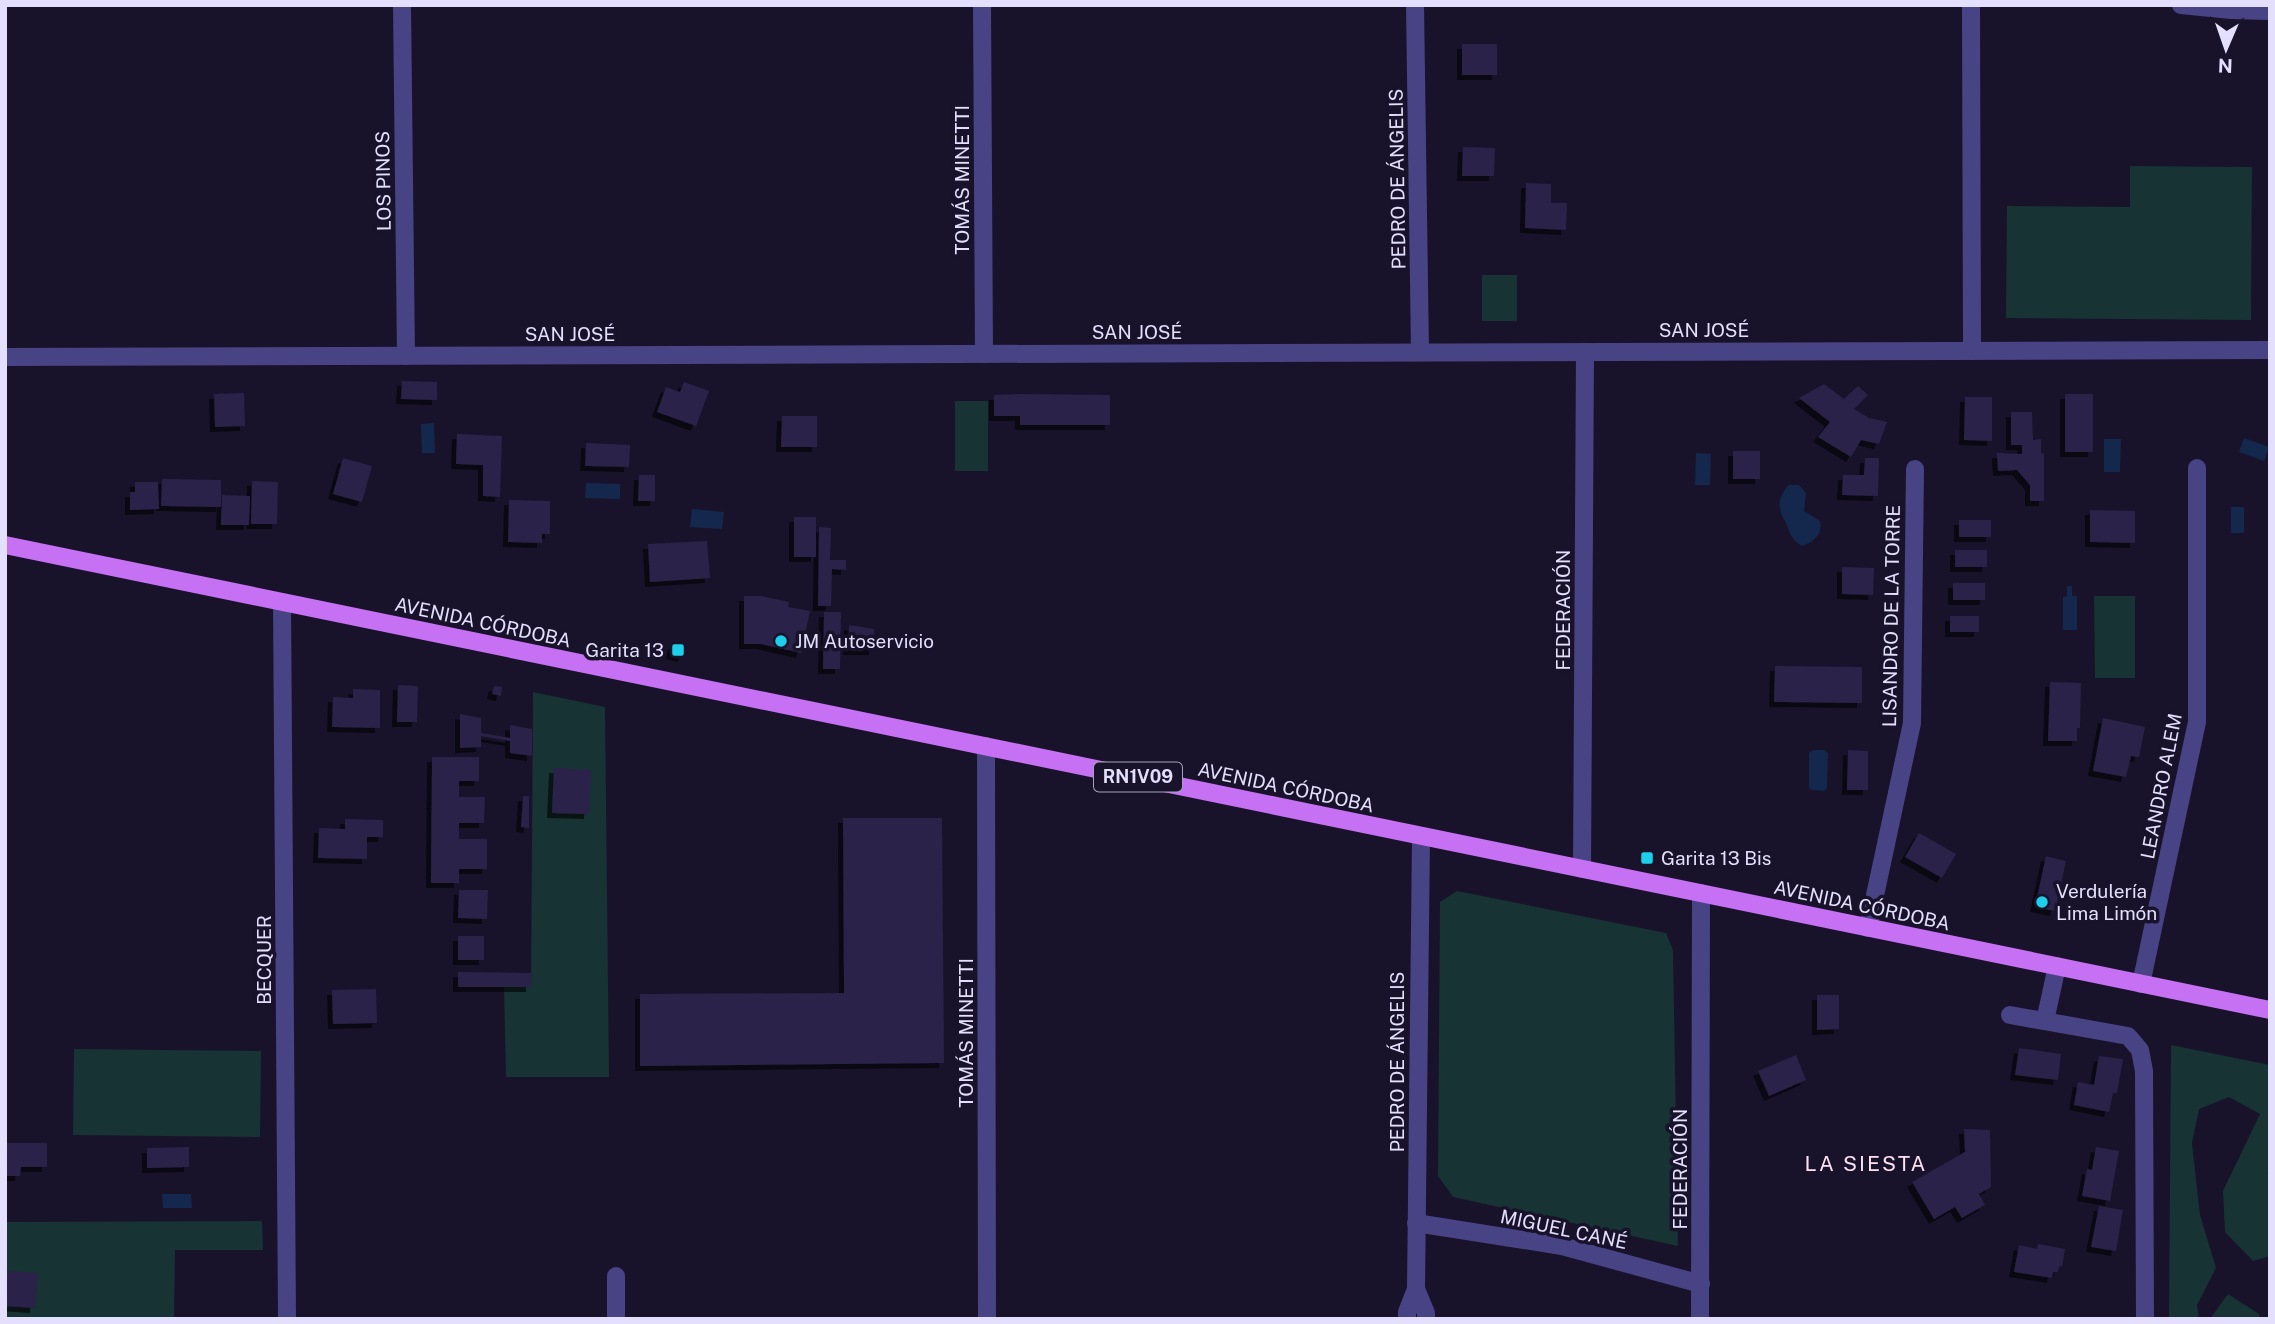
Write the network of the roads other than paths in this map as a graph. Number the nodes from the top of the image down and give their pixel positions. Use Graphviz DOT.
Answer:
graph roads {
  1 [pos="402,5"];
  2 [pos="982,5"];
  3 [pos="1415,5"];
  4 [pos="1971,5"];
  5 [pos="2181,5"];
  6 [pos="2270,11"];
  7 [pos="2270,350"];
  8 [pos="1972,351"];
  9 [pos="1420,352"];
  10 [pos="1585,352"];
  11 [pos="984,354"];
  12 [pos="406,356"];
  13 [pos="5,357"];
  14 [pos="2197,468"];
  15 [pos="1915,469"];
  16 [pos="5,545"];
  17 [pos="282,602"];
  18 [pos="986,746"];
  19 [pos="1421,836"];
  20 [pos="1583,869"];
  21 [pos="1702,893"];
  22 [pos="1868,928"];
  23 [pos="2057,966"];
  24 [pos="2141,984"];
  25 [pos="2270,1010"];
  26 [pos="2010,1015"];
  27 [pos="2045,1021"];
  28 [pos="1416,1223"];
  29 [pos="616,1276"];
  30 [pos="1701,1284"];
  31 [pos="1416,1289"];
  32 [pos="287,1319"];
  33 [pos="616,1319"];
  34 [pos="987,1319"];
  35 [pos="1407,1319"];
  36 [pos="1426,1319"];
  37 [pos="1700,1319"];
  38 [pos="2145,1319"];
  1 -- 12 [label="street, LOS PINOS"];
  2 -- 11 [label="street, TOMÁS MINETTI"];
  3 -- 9 [label="street, PEDRO DE ÁNGELIS"];
  4 -- 8 [label="street"];
  5 -- 6 [label="street"];
  7 -- 8 [label="street, SAN JOSÉ"];
  8 -- 10 [label="street, SAN JOSÉ"];
  9 -- 10 [label="street, SAN JOSÉ"];
  9 -- 11 [label="street, SAN JOSÉ"];
  10 -- 20 [label="street, FEDERACIÓN"];
  11 -- 12 [label="street, SAN JOSÉ"];
  12 -- 13 [label="street, SAN JOSÉ"];
  14 -- 24 [label="street, LEANDRO ALEM"];
  15 -- 22 [label="street, LISANDRO DE LA TORRE"];
  16 -- 17 [label="main road, AVENIDA CÓRDOBA / RN1V09"];
  17 -- 18 [label="main road, AVENIDA CÓRDOBA / RN1V09"];
  17 -- 32 [label="street, BECQUER"];
  18 -- 19 [label="main road, AVENIDA CÓRDOBA / RN1V09"];
  18 -- 34 [label="street, TOMÁS MINETTI"];
  19 -- 20 [label="main road, AVENIDA CÓRDOBA / RN1V09"];
  19 -- 28 [label="street, PEDRO DE ÁNGELIS"];
  20 -- 21 [label="main road, AVENIDA CÓRDOBA / RN1V09"];
  21 -- 22 [label="main road, AVENIDA CÓRDOBA / RN1V09"];
  21 -- 30 [label="street, FEDERACIÓN"];
  22 -- 23 [label="main road, AVENIDA CÓRDOBA / RN1V09"];
  23 -- 24 [label="main road, AVENIDA CÓRDOBA / RN1V09"];
  23 -- 27 [label="street"];
  24 -- 25 [label="main road, AVENIDA CÓRDOBA / RN1V09"];
  26 -- 27 [label="street"];
  27 -- 38 [label="street"];
  28 -- 30 [label="street, MIGUEL CANÉ"];
  28 -- 31 [label="street, PEDRO DE ÁNGELIS"];
  29 -- 33 [label="street"];
  30 -- 37 [label="street, FEDERACIÓN"];
  31 -- 35 [label="street, PEDRO DE ÁNGELIS"];
  31 -- 36 [label="street, PEDRO DE ÁNGELIS"];
}
